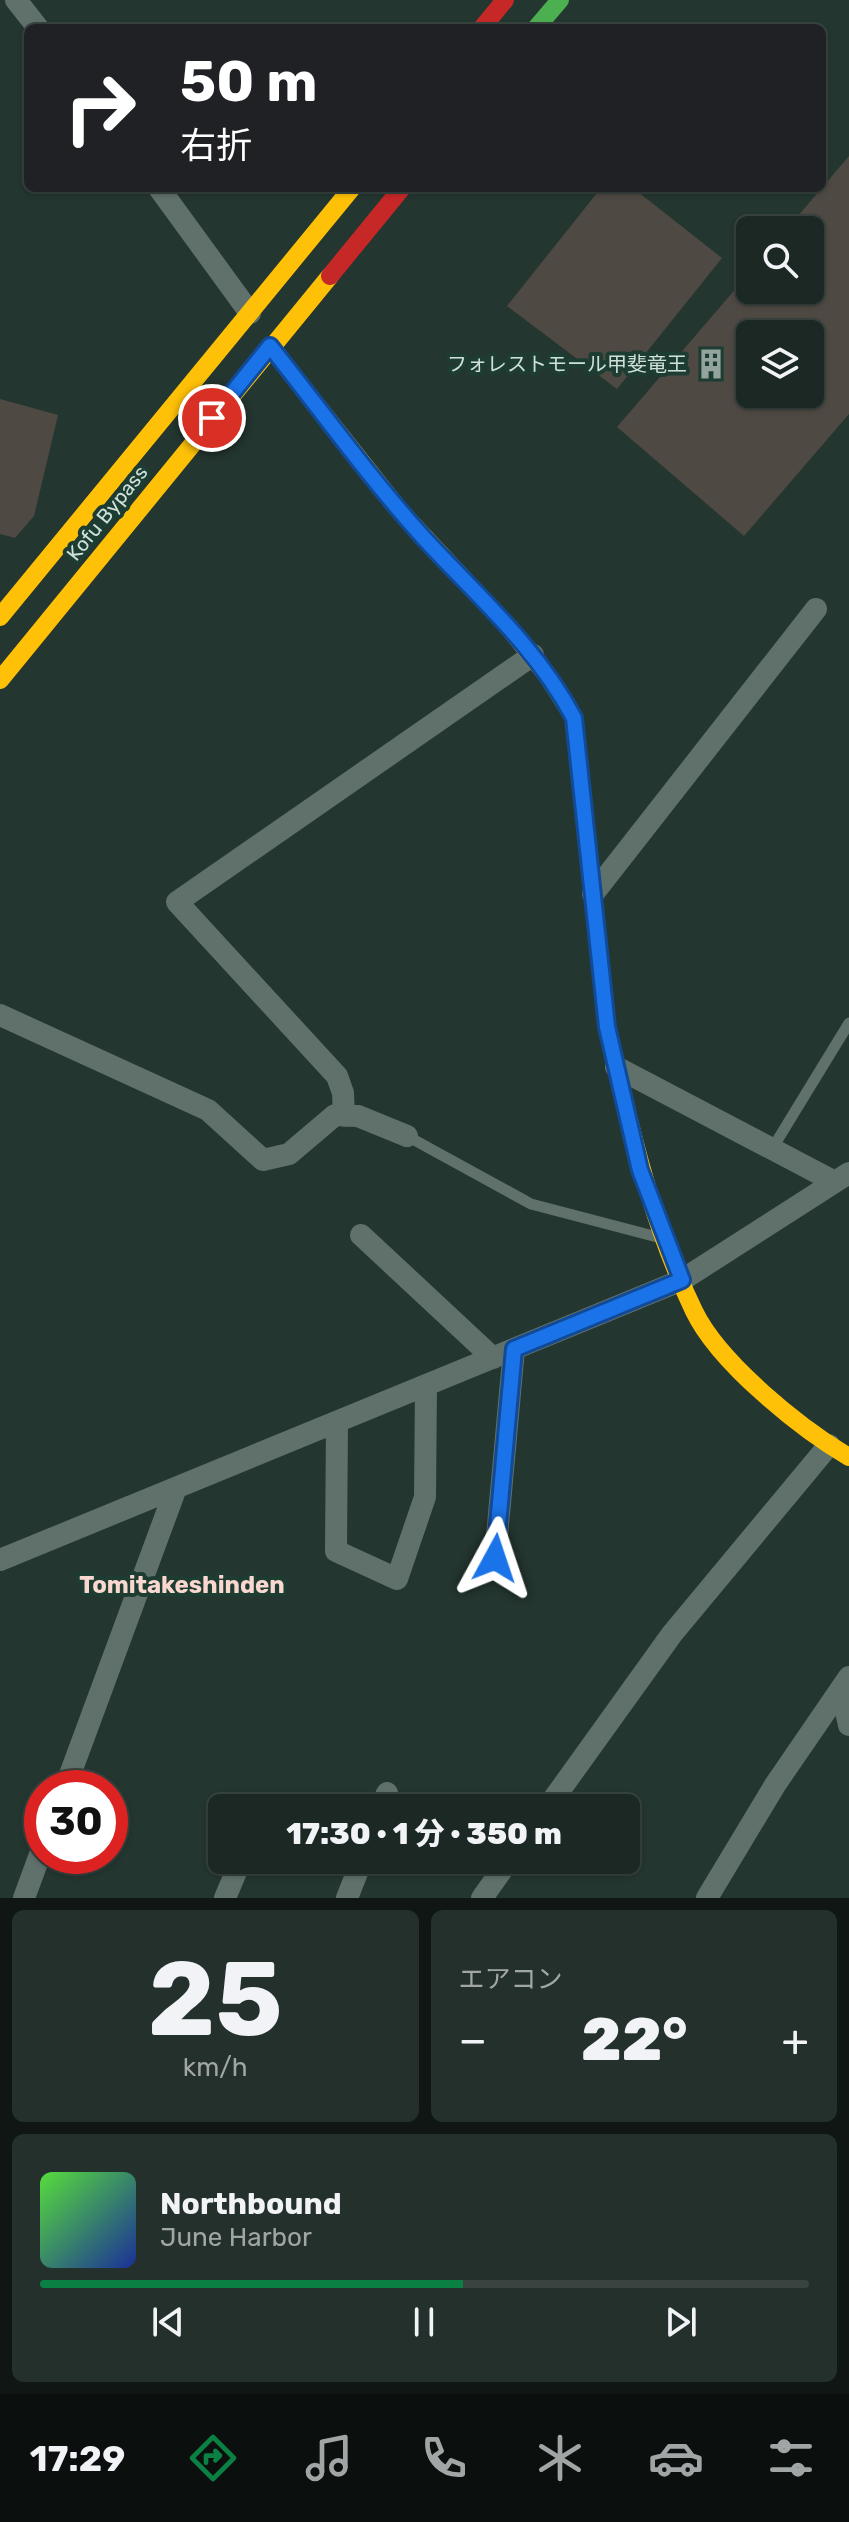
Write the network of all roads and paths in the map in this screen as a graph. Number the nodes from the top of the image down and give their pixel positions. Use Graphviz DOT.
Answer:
graph roads {
  1 [pos="16,0"];
  2 [pos="505,0"];
  3 [pos="560,0"];
  4 [pos="35,24"];
  5 [pos="485,24"];
  6 [pos="539,24"];
  7 [pos="162,192"];
  8 [pos="349,192"];
  9 [pos="399,192"];
  10 [pos="250,313"];
  11 [pos="270,346"];
  12 [pos="816,609"];
  13 [pos="0,617"];
  14 [pos="533,655"];
  15 [pos="0,680"];
  16 [pos="593,894"];
  17 [pos="0,1015"];
  18 [pos="849,1023"];
  19 [pos="616,1067"];
  20 [pos="344,1116"];
  21 [pos="407,1136"];
  22 [pos="772,1149"];
  23 [pos="842,1178"];
  24 [pos="361,1235"];
  25 [pos="667,1240"];
  26 [pos="682,1280"];
  27 [pos="514,1349"];
  28 [pos="493,1358"];
  29 [pos="426,1385"];
  30 [pos="337,1422"];
  31 [pos="829,1445"];
  32 [pos="849,1457"];
  33 [pos="176,1488"];
  34 [pos="495,1558"];
  35 [pos="0,1560"];
  36 [pos="845,1683"];
  37 [pos="849,1725"];
  38 [pos="72,1770"];
  39 [pos="557,1794"];
  40 [pos="33,1874"];
  41 [pos="235,1874"];
  42 [pos="356,1874"];
  43 [pos="499,1874"];
  44 [pos="24,1898"];
  45 [pos="225,1898"];
  46 [pos="347,1898"];
  47 [pos="482,1898"];
  48 [pos="707,1898"];
  1 -- 4 [label="street"];
  2 -- 5 [label="main road"];
  3 -- 6 [label="main road"];
  7 -- 10 [label="street"];
  8 -- 10 [label="main road, Kofu Bypass"];
  9 -- 11 [label="main road, Kofu Bypass"];
  10 -- 13 [label="main road, Kofu Bypass"];
  11 -- 14 [label="main road"];
  11 -- 15 [label="main road, Kofu Bypass"];
  12 -- 16 [label="street"];
  14 -- 16 [label="main road"];
  14 -- 20 [label="street"];
  16 -- 19 [label="main road"];
  17 -- 20 [label="street"];
  18 -- 22 [label="lane"];
  19 -- 22 [label="street"];
  19 -- 25 [label="main road"];
  20 -- 21 [label="street"];
  21 -- 25 [label="lane"];
  22 -- 23 [label="street"];
  23 -- 26 [label="street"];
  24 -- 28 [label="street"];
  25 -- 26 [label="main road"];
  26 -- 27 [label="street"];
  26 -- 31 [label="main road"];
  27 -- 28 [label="street"];
  27 -- 34 [label="street"];
  28 -- 29 [label="street"];
  29 -- 30 [label="street"];
  29 -- 30 [label="street"];
  30 -- 33 [label="street"];
  31 -- 32 [label="main road"];
  31 -- 39 [label="street"];
  33 -- 35 [label="street"];
  33 -- 38 [label="street"];
  36 -- 37 [label="street"];
  36 -- 48 [label="street"];
  40 -- 44 [label="street"];
  41 -- 45 [label="street"];
  42 -- 46 [label="street"];
  43 -- 47 [label="street"];
}
